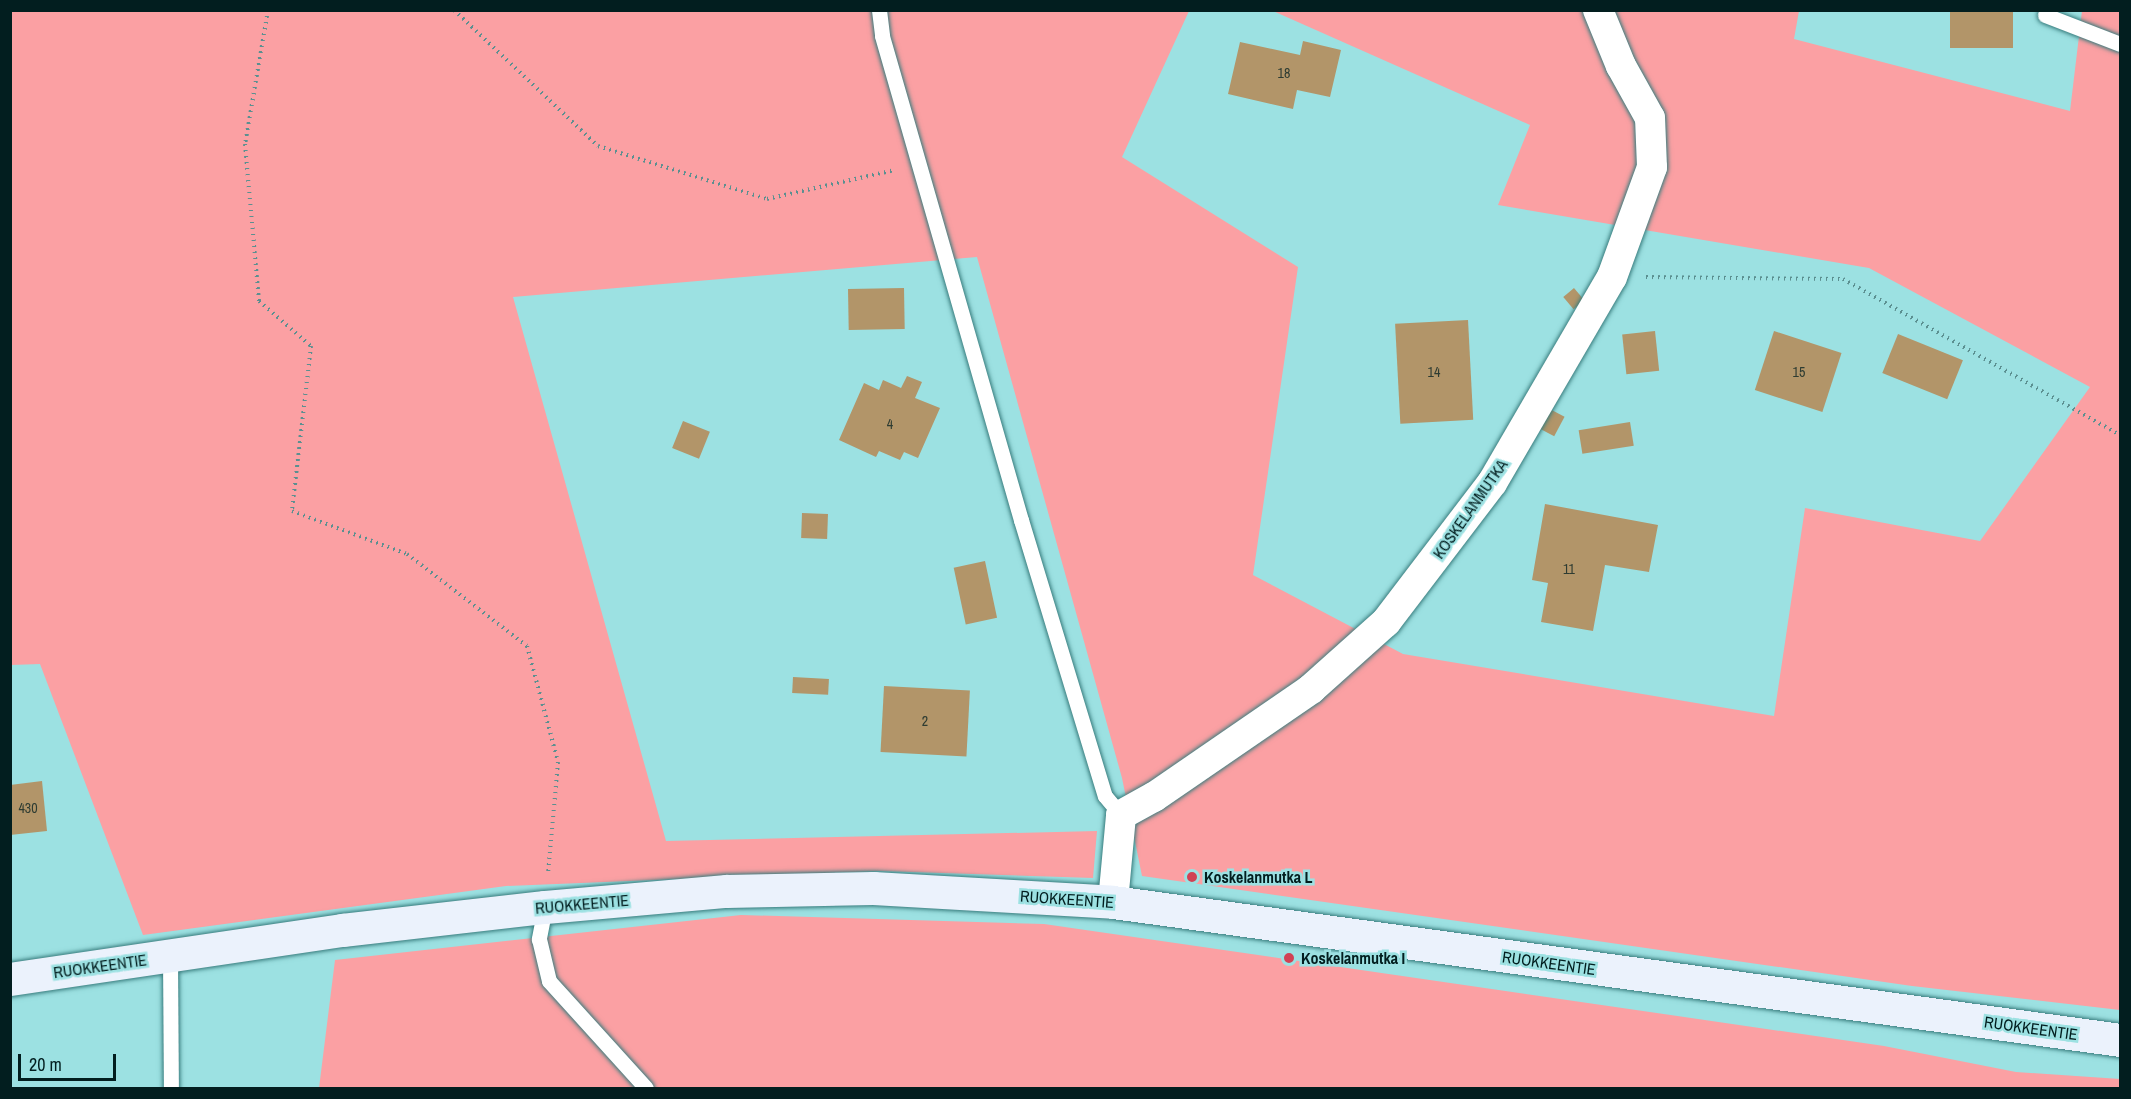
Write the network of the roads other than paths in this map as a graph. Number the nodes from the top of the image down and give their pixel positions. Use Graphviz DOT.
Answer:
graph roads {
  1 [pos="879,10"];
  2 [pos="1598,10"];
  3 [pos="2045,15"];
  4 [pos="2121,44"];
  5 [pos="1121,814"];
  6 [pos="1113,902"];
  7 [pos="544,907"];
  8 [pos="170,956"];
  9 [pos="10,979"];
  10 [pos="2121,1040"];
  11 [pos="171,1089"];
  12 [pos="646,1089"];
  1 -- 5 [label="lane"];
  2 -- 5 [label="street, KOSKELANMUTKA"];
  3 -- 4 [label="lane"];
  5 -- 6 [label="street"];
  6 -- 7 [label="street, RUOKKEENTIE"];
  6 -- 10 [label="street, RUOKKEENTIE"];
  7 -- 8 [label="street, RUOKKEENTIE"];
  7 -- 12 [label="lane"];
  8 -- 9 [label="street, RUOKKEENTIE"];
  8 -- 11 [label="lane"];
}
